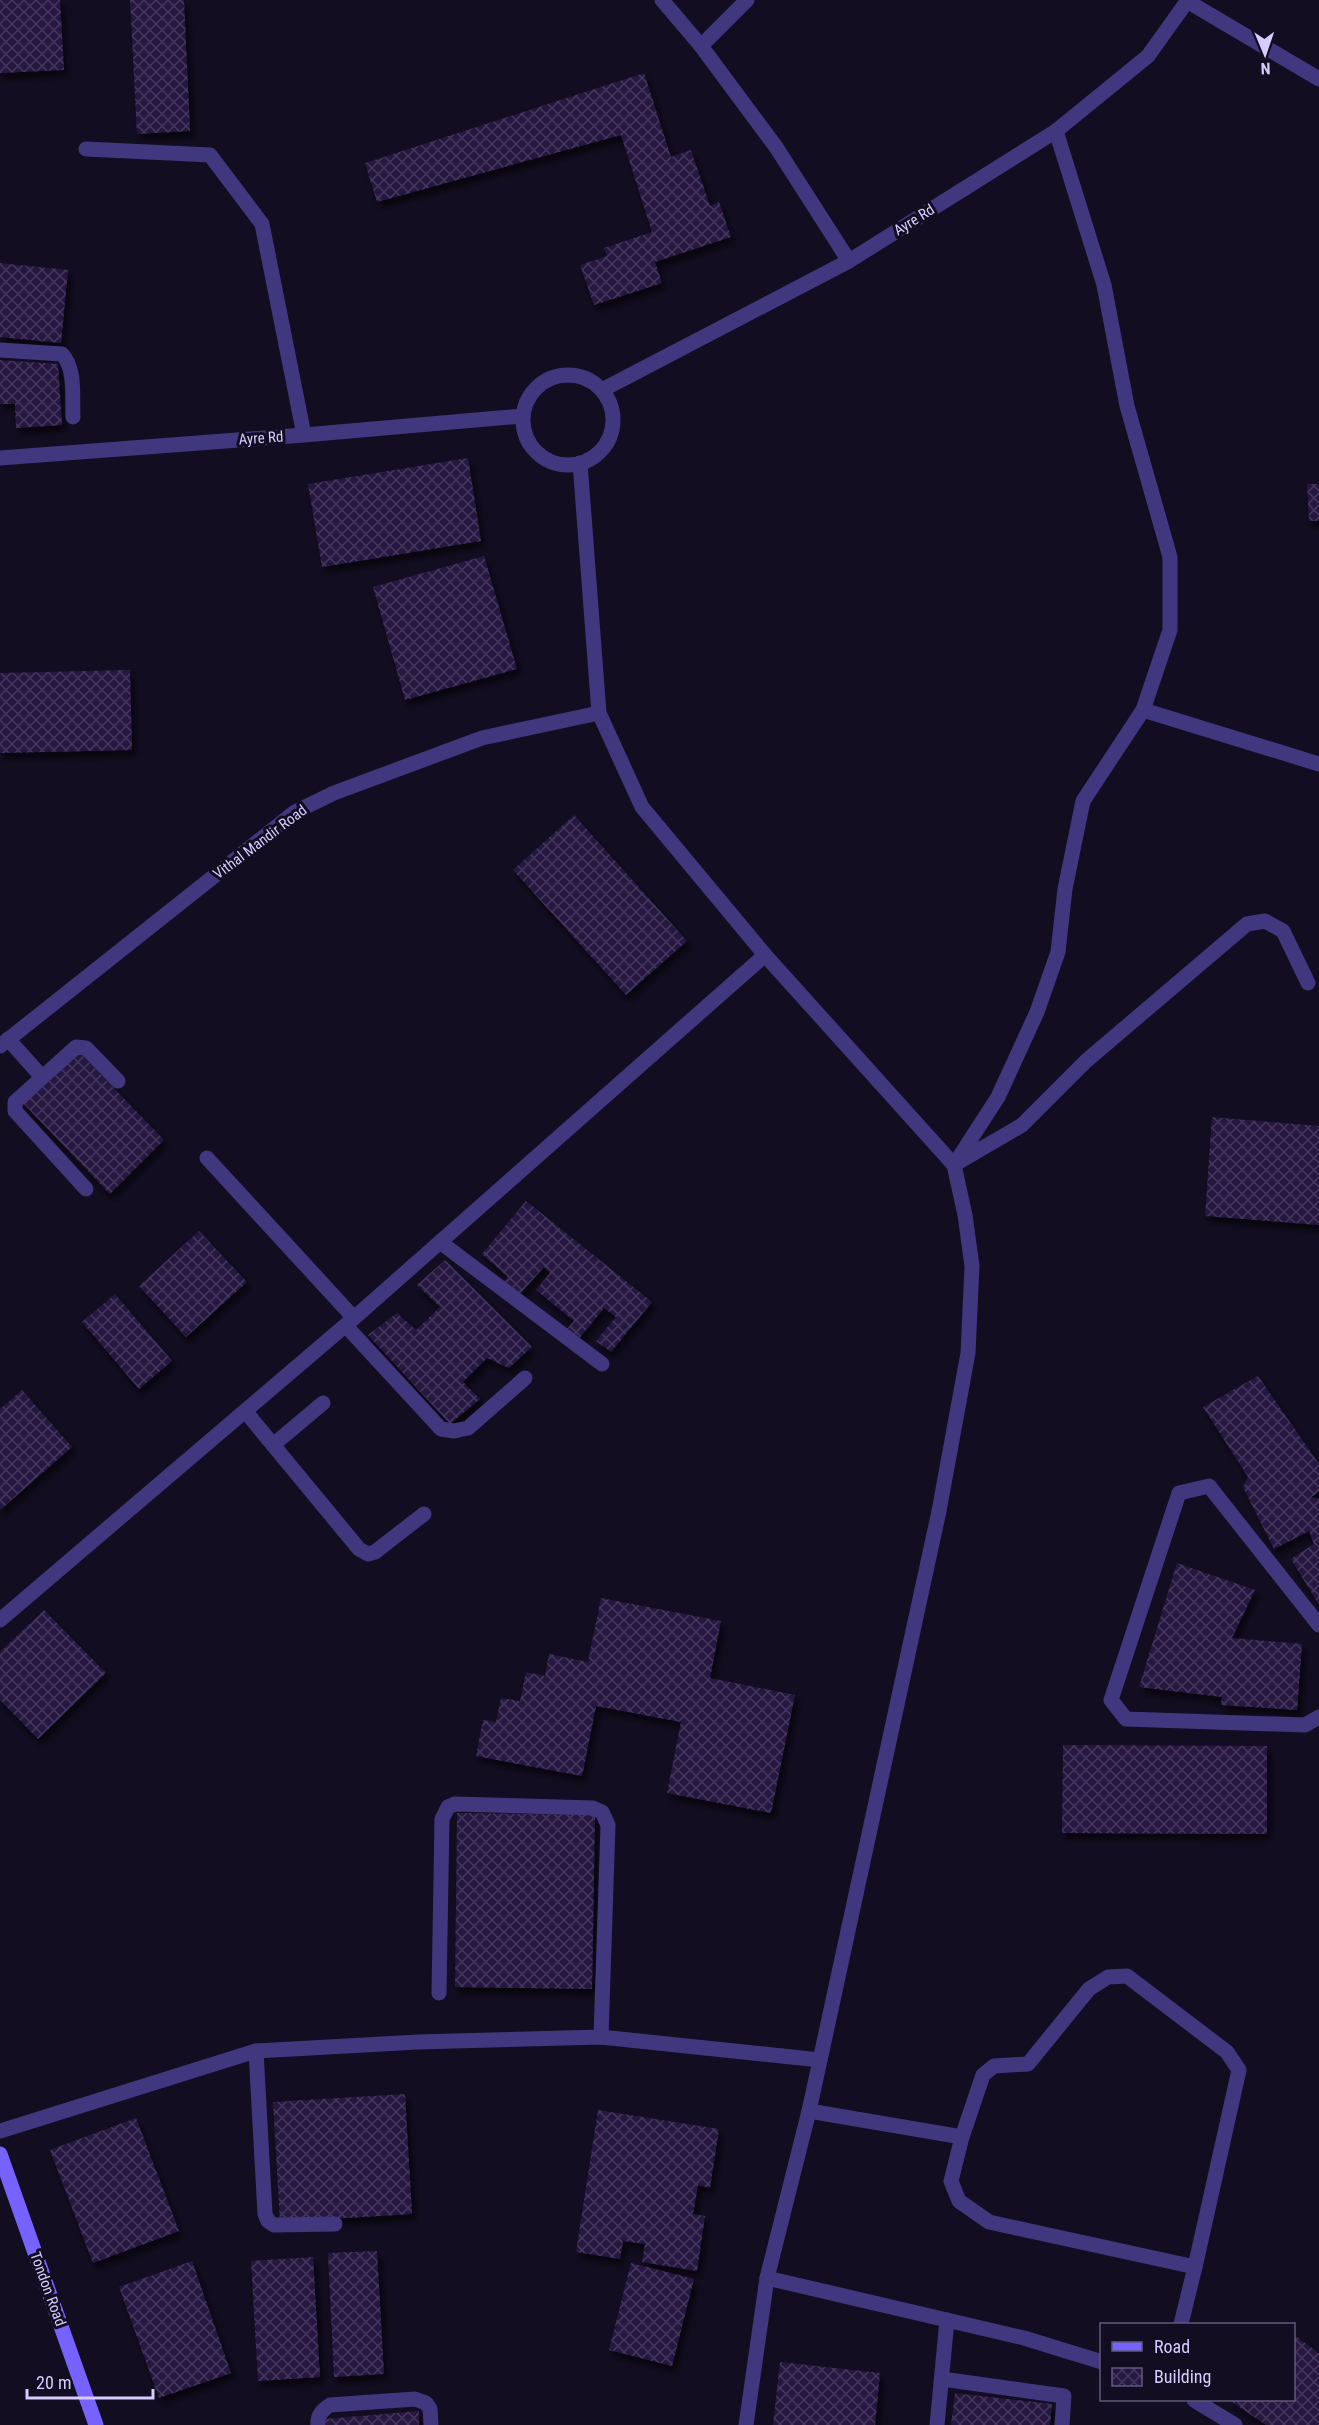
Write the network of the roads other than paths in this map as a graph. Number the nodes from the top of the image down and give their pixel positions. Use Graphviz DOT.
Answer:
graph roads {
  1 [pos="662,0"];
  2 [pos="747,0"];
  3 [pos="1188,1"];
  4 [pos="701,46"];
  5 [pos="1319,79"];
  6 [pos="1056,131"];
  7 [pos="86,148"];
  8 [pos="849,261"];
  9 [pos="0,350"];
  10 [pos="602,390"];
  11 [pos="522,416"];
  12 [pos="72,417"];
  13 [pos="304,435"];
  14 [pos="0,458"];
  15 [pos="580,463"];
  16 [pos="1143,710"];
  17 [pos="599,712"];
  18 [pos="1319,764"];
  19 [pos="765,955"];
  20 [pos="1308,983"];
  21 [pos="4,1043"];
  22 [pos="42,1077"];
  23 [pos="118,1081"];
  24 [pos="207,1158"];
  25 [pos="954,1165"];
  26 [pos="86,1189"];
  27 [pos="440,1242"];
  28 [pos="350,1322"];
  29 [pos="602,1364"];
  30 [pos="525,1378"];
  31 [pos="323,1403"];
  32 [pos="245,1411"];
  33 [pos="273,1445"];
  34 [pos="423,1515"];
  35 [pos="0,1620"];
  36 [pos="1319,1625"];
  37 [pos="1319,1717"];
  38 [pos="439,1993"];
  39 [pos="601,2037"];
  40 [pos="256,2051"];
  41 [pos="820,2060"];
  42 [pos="809,2111"];
  43 [pos="0,2131"];
  44 [pos="962,2137"];
  45 [pos="0,2154"];
  46 [pos="336,2224"];
  47 [pos="1195,2267"];
  48 [pos="767,2278"];
  49 [pos="947,2320"];
  50 [pos="1181,2323"];
  51 [pos="1100,2362"];
  52 [pos="942,2379"];
  53 [pos="1195,2401"];
  54 [pos="1227,2423"];
  55 [pos="96,2425"];
  56 [pos="318,2425"];
  57 [pos="430,2425"];
  58 [pos="747,2425"];
  59 [pos="937,2425"];
  60 [pos="1062,2425"];
  1 -- 4 [label="street"];
  2 -- 4 [label="street"];
  3 -- 5 [label="street"];
  3 -- 6 [label="street, Ayre Rd"];
  4 -- 8 [label="street"];
  6 -- 8 [label="street, Ayre Rd"];
  6 -- 16 [label="street"];
  7 -- 13 [label="street"];
  8 -- 10 [label="street, Ayre Rd"];
  9 -- 12 [label="street"];
  10 -- 11 [label="street"];
  10 -- 15 [label="street"];
  11 -- 13 [label="street, Ayre Rd"];
  11 -- 15 [label="street"];
  13 -- 14 [label="street, Ayre Rd"];
  15 -- 17 [label="street"];
  16 -- 18 [label="street"];
  16 -- 25 [label="street"];
  17 -- 19 [label="street"];
  17 -- 21 [label="street, Vithal Mandir Road"];
  19 -- 25 [label="street"];
  19 -- 27 [label="street"];
  20 -- 25 [label="street"];
  21 -- 22 [label="street"];
  22 -- 23 [label="street"];
  22 -- 26 [label="street"];
  24 -- 28 [label="street"];
  25 -- 41 [label="street"];
  27 -- 28 [label="street"];
  27 -- 29 [label="street"];
  28 -- 30 [label="street"];
  28 -- 32 [label="street"];
  31 -- 33 [label="street"];
  32 -- 33 [label="street"];
  32 -- 35 [label="street"];
  33 -- 34 [label="street"];
  36 -- 37 [label="street"];
  38 -- 39 [label="street"];
  39 -- 40 [label="street"];
  39 -- 41 [label="street"];
  40 -- 43 [label="street"];
  40 -- 46 [label="street"];
  41 -- 42 [label="street"];
  42 -- 44 [label="street"];
  42 -- 48 [label="street"];
  44 -- 47 [label="street"];
  44 -- 47 [label="street"];
  45 -- 55 [label="street, Tondon Road"];
  47 -- 50 [label="street"];
  48 -- 49 [label="street"];
  48 -- 58 [label="street"];
  49 -- 51 [label="street"];
  49 -- 52 [label="street"];
  52 -- 59 [label="street"];
  52 -- 60 [label="street"];
  53 -- 54 [label="street"];
  56 -- 57 [label="street"];
}
